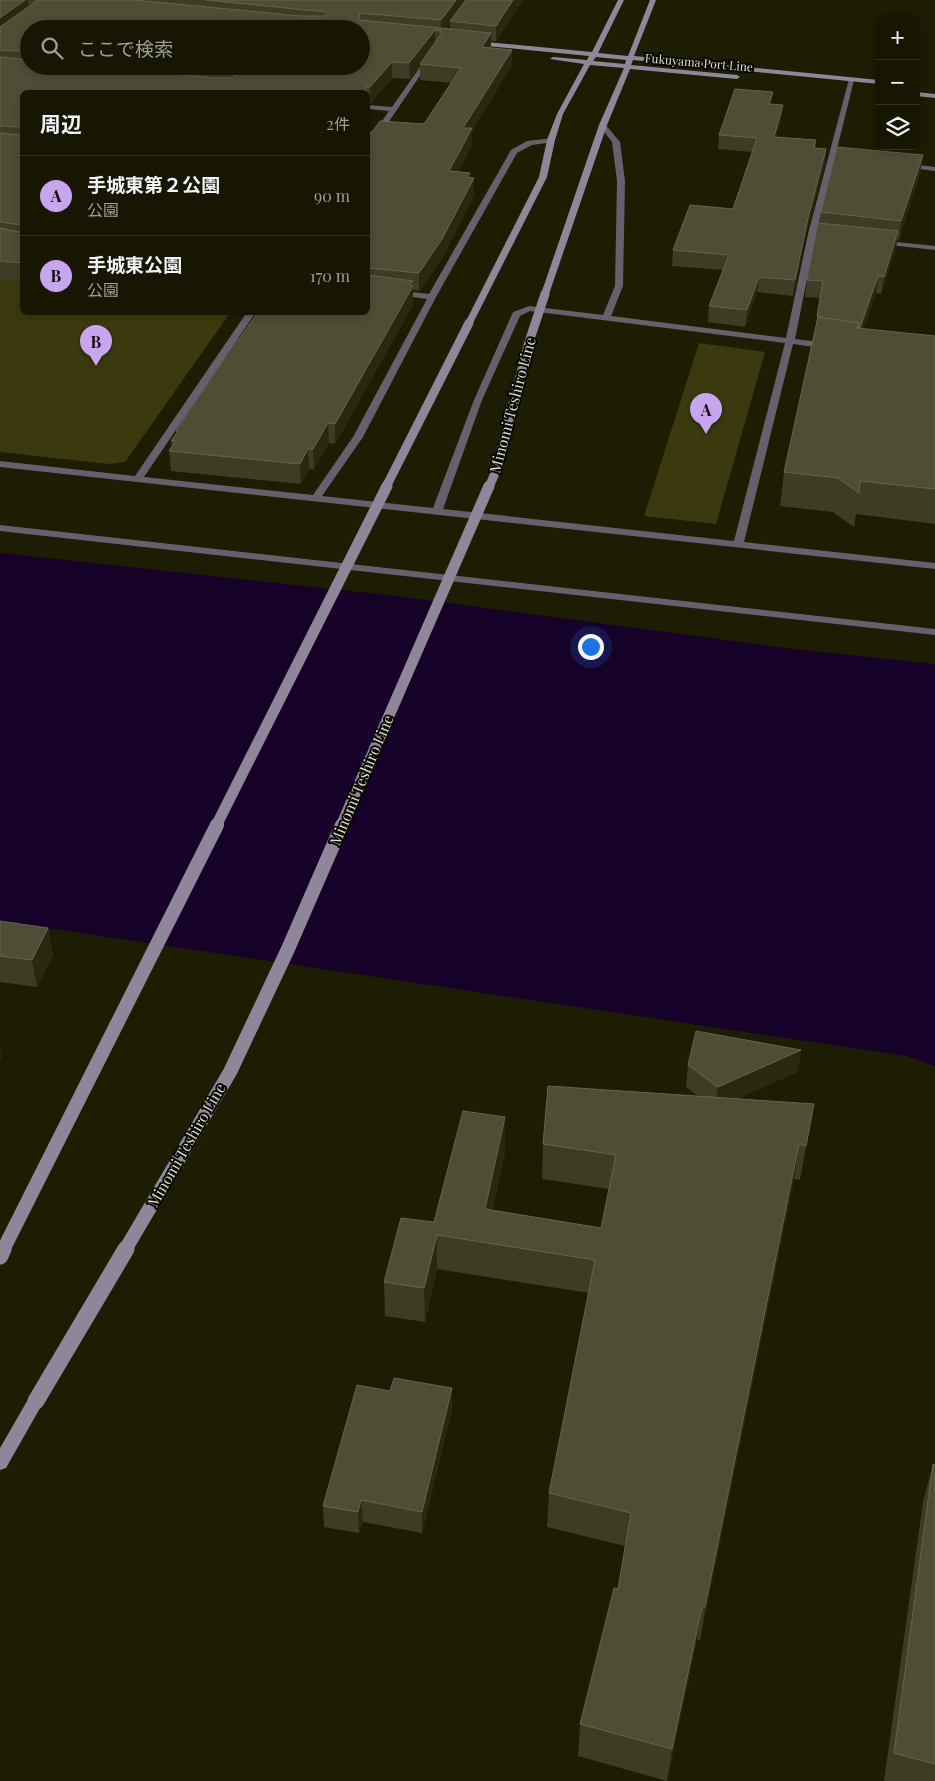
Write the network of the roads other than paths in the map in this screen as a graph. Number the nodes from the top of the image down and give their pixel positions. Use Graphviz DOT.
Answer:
graph roads {
  1 [pos="621,0"];
  2 [pos="653,0"];
  3 [pos="473,43"];
  4 [pos="433,53"];
  5 [pos="594,54"];
  6 [pos="631,58"];
  7 [pos="546,59"];
  8 [pos="589,63"];
  9 [pos="628,67"];
  10 [pos="744,78"];
  11 [pos="875,82"];
  12 [pos="852,85"];
  13 [pos="839,86"];
  14 [pos="920,86"];
  15 [pos="935,88"];
  16 [pos="920,94"];
  17 [pos="935,96"];
  18 [pos="370,107"];
  19 [pos="393,109"];
  20 [pos="603,125"];
  21 [pos="551,140"];
  22 [pos="370,143"];
  23 [pos="831,158"];
  24 [pos="840,159"];
  25 [pos="897,165"];
  26 [pos="935,168"];
  27 [pos="812,234"];
  28 [pos="821,235"];
  29 [pos="869,241"];
  30 [pos="935,248"];
  31 [pos="370,289"];
  32 [pos="432,297"];
  33 [pos="250,315"];
  34 [pos="606,317"];
  35 [pos="790,341"];
  36 [pos="838,347"];
  37 [pos="0,464"];
  38 [pos="138,478"];
  39 [pos="316,498"];
  40 [pos="437,511"];
  41 [pos="0,528"];
  42 [pos="739,543"];
  43 [pos="935,566"];
  44 [pos="935,632"];
  45 [pos="0,1256"];
  46 [pos="0,1463"];
  1 -- 5 [label="main road"];
  2 -- 6 [label="main road, Fukuyama Port Line"];
  3 -- 5 [label="main road"];
  4 -- 19 [label="street"];
  5 -- 6 [label="main road"];
  5 -- 8 [label="main road"];
  6 -- 9 [label="main road, Minomi Teshiro Line"];
  6 -- 12 [label="main road, Fukuyama Port Line"];
  7 -- 8 [label="main road, Fukuyama Port Line"];
  8 -- 9 [label="main road, Fukuyama Port Line"];
  8 -- 21 [label="main road"];
  9 -- 10 [label="main road, Fukuyama Port Line"];
  9 -- 20 [label="main road, Minomi Teshiro Line"];
  11 -- 12 [label="main road, Fukuyama Port Line"];
  12 -- 13 [label="main road, Fukuyama Port Line"];
  12 -- 23 [label="street"];
  14 -- 15 [label="main road"];
  16 -- 17 [label="main road"];
  18 -- 19 [label="street"];
  19 -- 22 [label="street"];
  20 -- 34 [label="street"];
  20 -- 46 [label="main road, Minomi Teshiro Line, bridge"];
  21 -- 32 [label="street"];
  21 -- 45 [label="main road, bridge"];
  23 -- 24 [label="street"];
  23 -- 27 [label="street"];
  25 -- 26 [label="street"];
  27 -- 28 [label="street"];
  27 -- 35 [label="street"];
  29 -- 30 [label="street"];
  31 -- 32 [label="street"];
  32 -- 39 [label="street"];
  33 -- 38 [label="street"];
  34 -- 35 [label="street"];
  34 -- 40 [label="street"];
  35 -- 36 [label="street"];
  35 -- 42 [label="street"];
  37 -- 38 [label="street"];
  38 -- 39 [label="street"];
  39 -- 40 [label="street"];
  40 -- 42 [label="street"];
  41 -- 44 [label="street"];
  42 -- 43 [label="street"];
}
